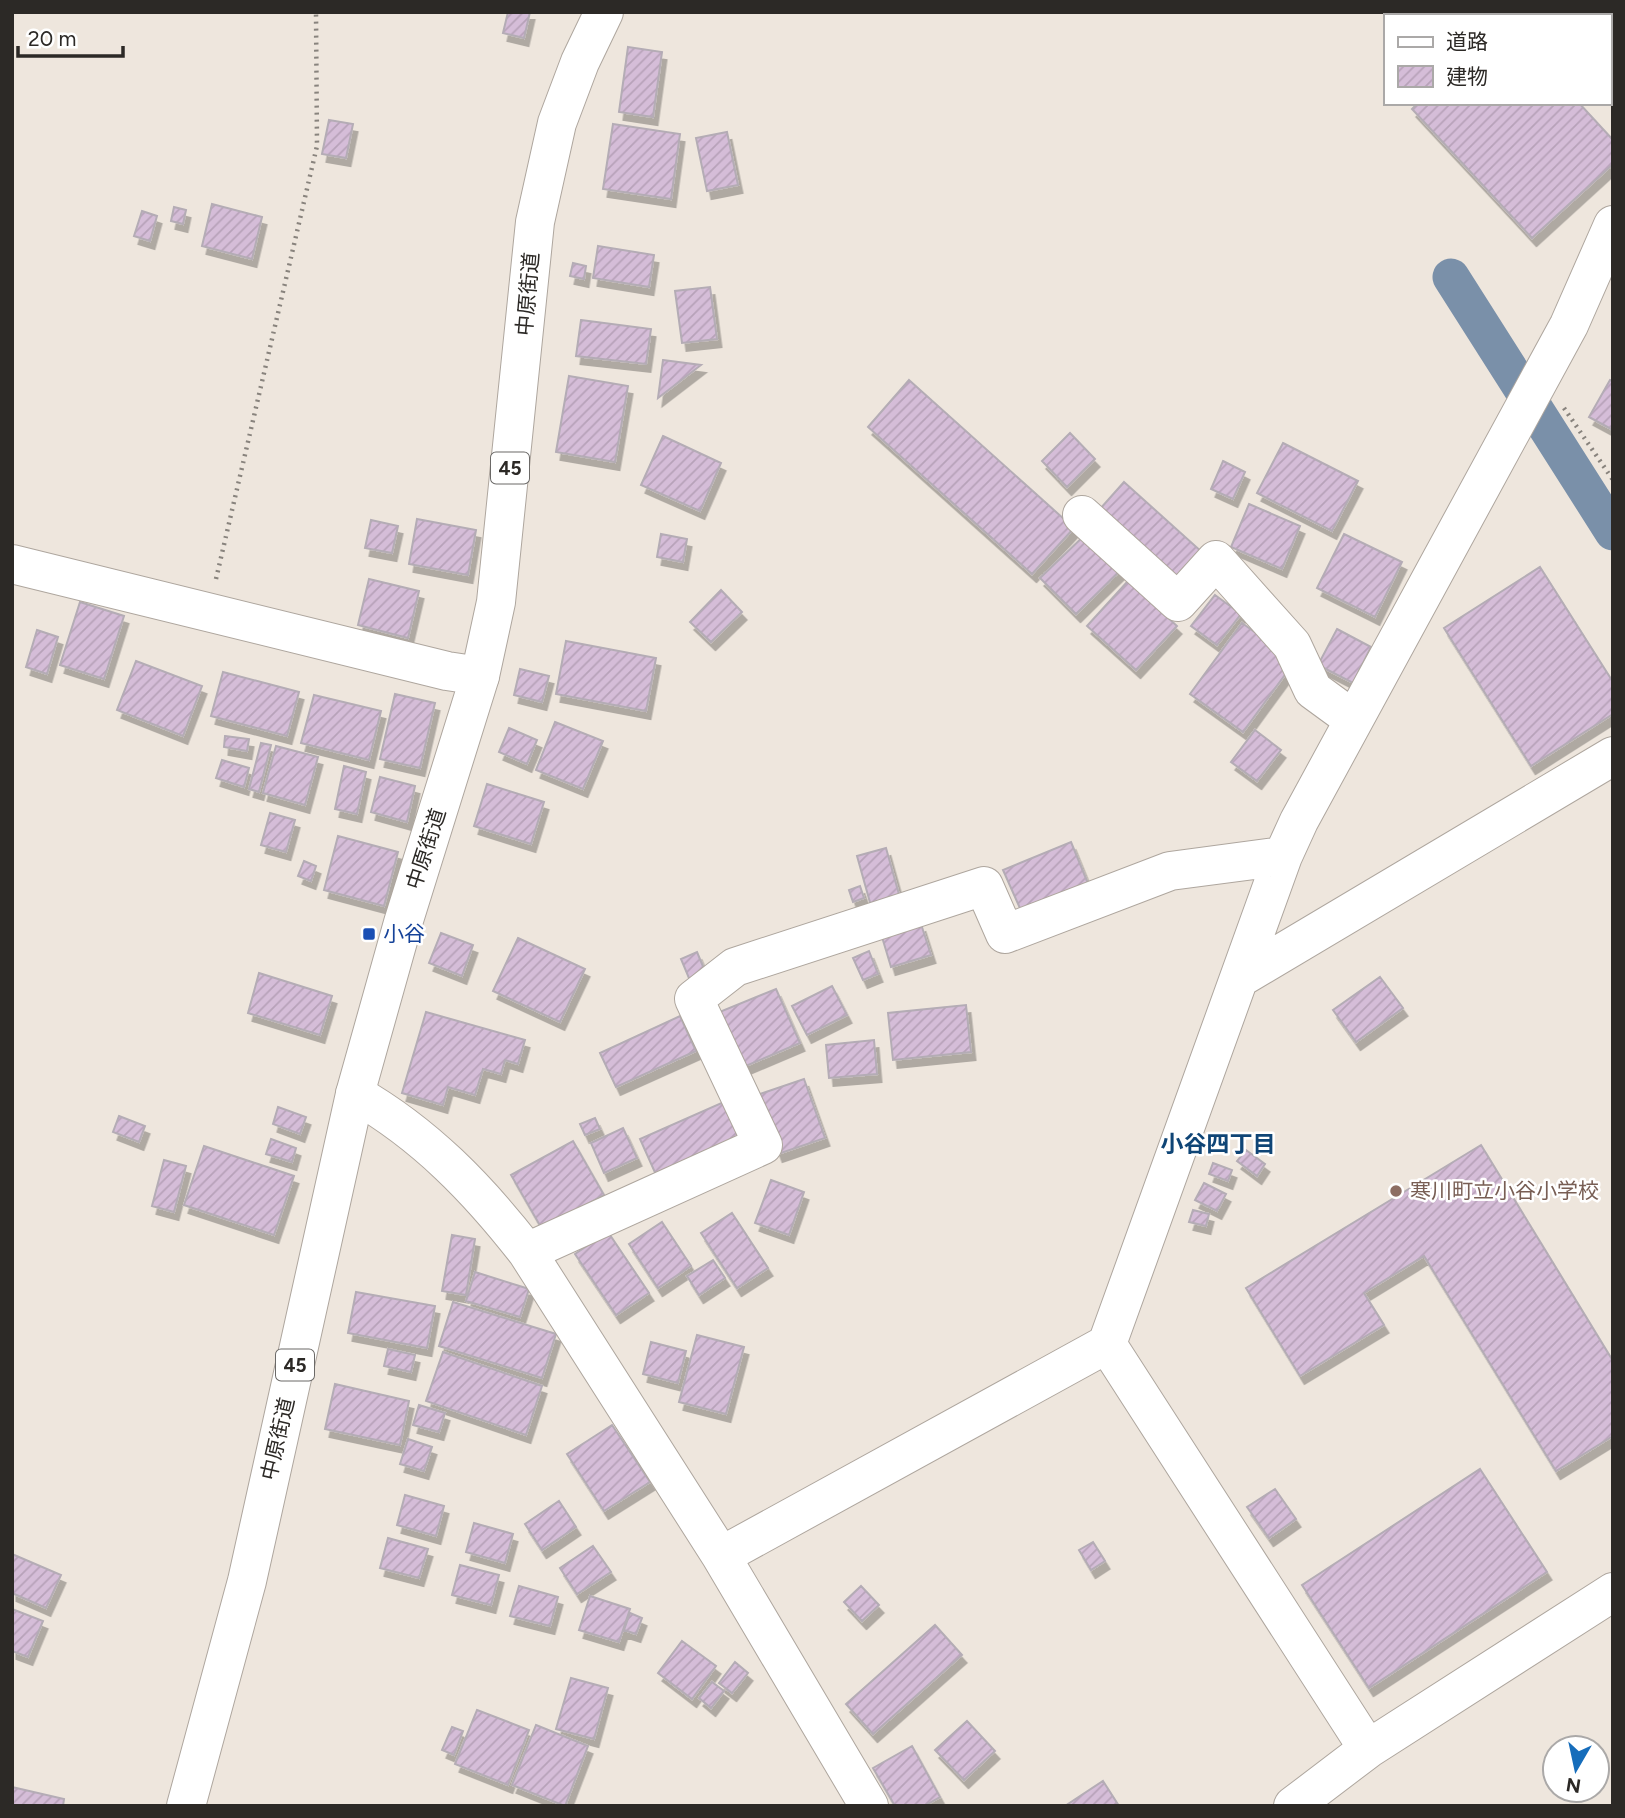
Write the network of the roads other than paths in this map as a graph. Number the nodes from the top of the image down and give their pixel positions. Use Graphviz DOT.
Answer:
graph roads {
  1 [pos="603,13"];
  2 [pos="1613,225"];
  3 [pos="1082,515"];
  4 [pos="12,564"];
  5 [pos="480,676"];
  6 [pos="1354,720"];
  7 [pos="1613,756"];
  8 [pos="1283,856"];
  9 [pos="1240,978"];
  10 [pos="355,1094"];
  11 [pos="527,1252"];
  12 [pos="1107,1344"];
  13 [pos="721,1556"];
  14 [pos="1613,1592"];
  15 [pos="1368,1749"];
  16 [pos="186,1806"];
  17 [pos="870,1806"];
  18 [pos="1293,1806"];
  1 -- 5 [label="street, 中原街道 / 45"];
  2 -- 6 [label="street"];
  3 -- 6 [label="street"];
  4 -- 5 [label="street"];
  5 -- 10 [label="street, 中原街道 / 45"];
  6 -- 8 [label="street"];
  7 -- 9 [label="street"];
  8 -- 9 [label="street"];
  8 -- 11 [label="street"];
  9 -- 12 [label="street"];
  10 -- 11 [label="street"];
  10 -- 16 [label="street, 中原街道 / 45"];
  11 -- 13 [label="street"];
  12 -- 13 [label="street"];
  12 -- 15 [label="street"];
  13 -- 17 [label="street"];
  14 -- 15 [label="street"];
  15 -- 18 [label="street"];
}
